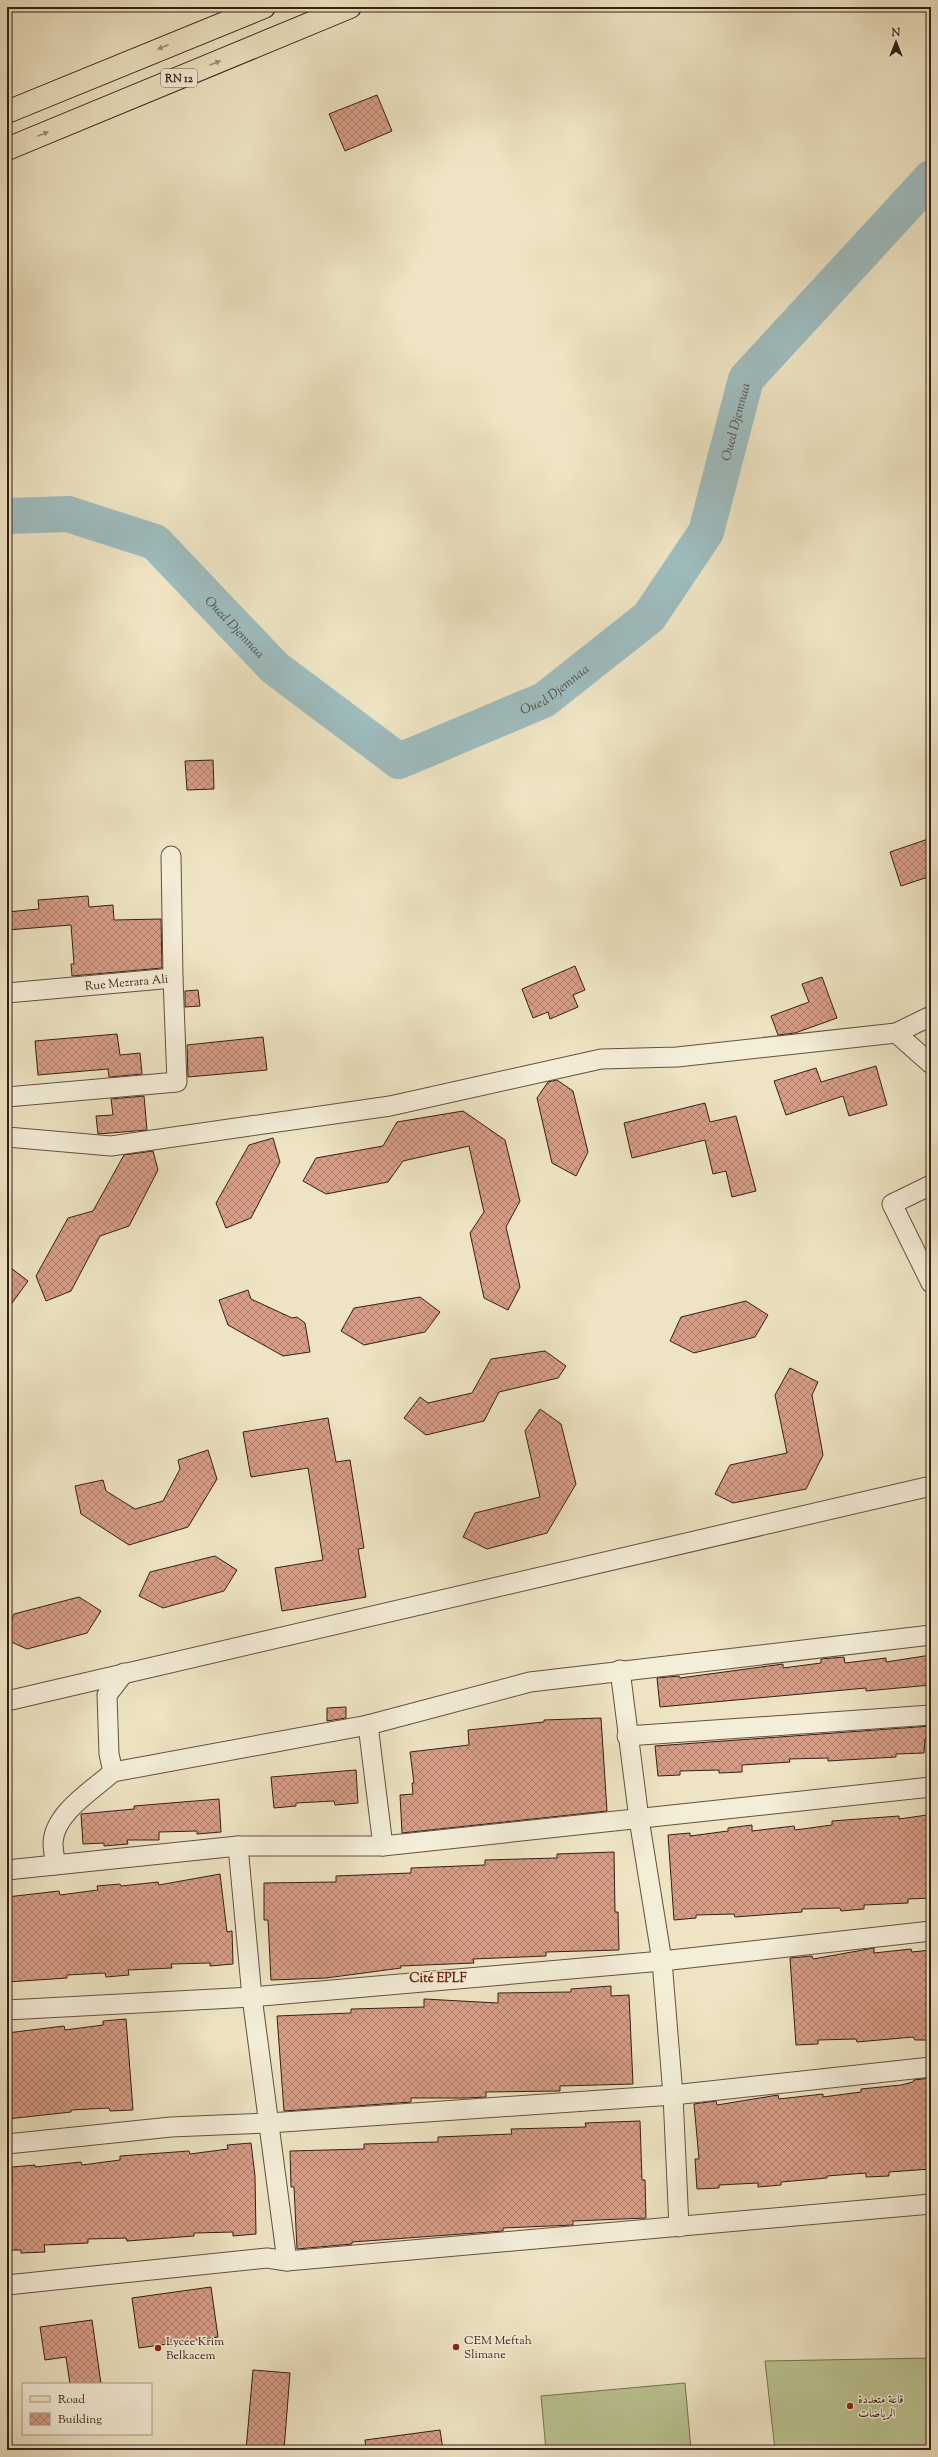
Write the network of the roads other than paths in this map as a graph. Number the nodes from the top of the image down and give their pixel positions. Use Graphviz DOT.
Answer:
graph roads {
  1 [pos="264,7"];
  2 [pos="350,7"];
  3 [pos="7,112"];
  4 [pos="7,149"];
  5 [pos="171,856"];
  6 [pos="173,978"];
  7 [pos="7,993"];
  8 [pos="931,1016"];
  9 [pos="896,1033"];
  10 [pos="931,1064"];
  11 [pos="7,1097"];
  12 [pos="7,1137"];
  13 [pos="931,1185"];
  14 [pos="931,1283"];
  15 [pos="931,1486"];
  16 [pos="931,1634"];
  17 [pos="620,1670"];
  18 [pos="124,1674"];
  19 [pos="7,1700"];
  20 [pos="931,1715"];
  21 [pos="368,1725"];
  22 [pos="627,1736"];
  23 [pos="113,1772"];
  24 [pos="931,1787"];
  25 [pos="639,1819"];
  26 [pos="238,1846"];
  27 [pos="383,1846"];
  28 [pos="56,1864"];
  29 [pos="7,1870"];
  30 [pos="931,1931"];
  31 [pos="662,1961"];
  32 [pos="252,1997"];
  33 [pos="7,2010"];
  34 [pos="931,2066"];
  35 [pos="672,2095"];
  36 [pos="269,2122"];
  37 [pos="7,2144"];
  38 [pos="931,2204"];
  39 [pos="679,2227"];
  40 [pos="287,2262"];
  41 [pos="7,2285"];
  1 -- 3 [label="main road, one-way"];
  4 -- 2 [label="main road, RN 12, one-way"];
  5 -- 6 [label="street, Rue Mezrara Ali"];
  6 -- 7 [label="street, Rue Mezrara Ali"];
  6 -- 11 [label="street"];
  8 -- 9 [label="street"];
  9 -- 10 [label="street"];
  9 -- 12 [label="street"];
  13 -- 14 [label="street"];
  15 -- 18 [label="street"];
  16 -- 17 [label="street"];
  17 -- 21 [label="street"];
  17 -- 22 [label="street"];
  18 -- 19 [label="street"];
  18 -- 23 [label="street"];
  20 -- 22 [label="street"];
  21 -- 23 [label="street"];
  21 -- 27 [label="street"];
  22 -- 25 [label="street"];
  23 -- 28 [label="street"];
  24 -- 25 [label="street"];
  25 -- 27 [label="street"];
  25 -- 31 [label="street"];
  26 -- 27 [label="street"];
  26 -- 28 [label="street"];
  26 -- 32 [label="street"];
  28 -- 29 [label="street"];
  30 -- 31 [label="street"];
  31 -- 32 [label="street"];
  31 -- 35 [label="street"];
  32 -- 33 [label="street"];
  32 -- 36 [label="street"];
  34 -- 35 [label="street"];
  35 -- 36 [label="street"];
  35 -- 39 [label="street"];
  36 -- 37 [label="street"];
  36 -- 40 [label="street"];
  38 -- 39 [label="street"];
  39 -- 40 [label="street"];
  40 -- 41 [label="street"];
}
